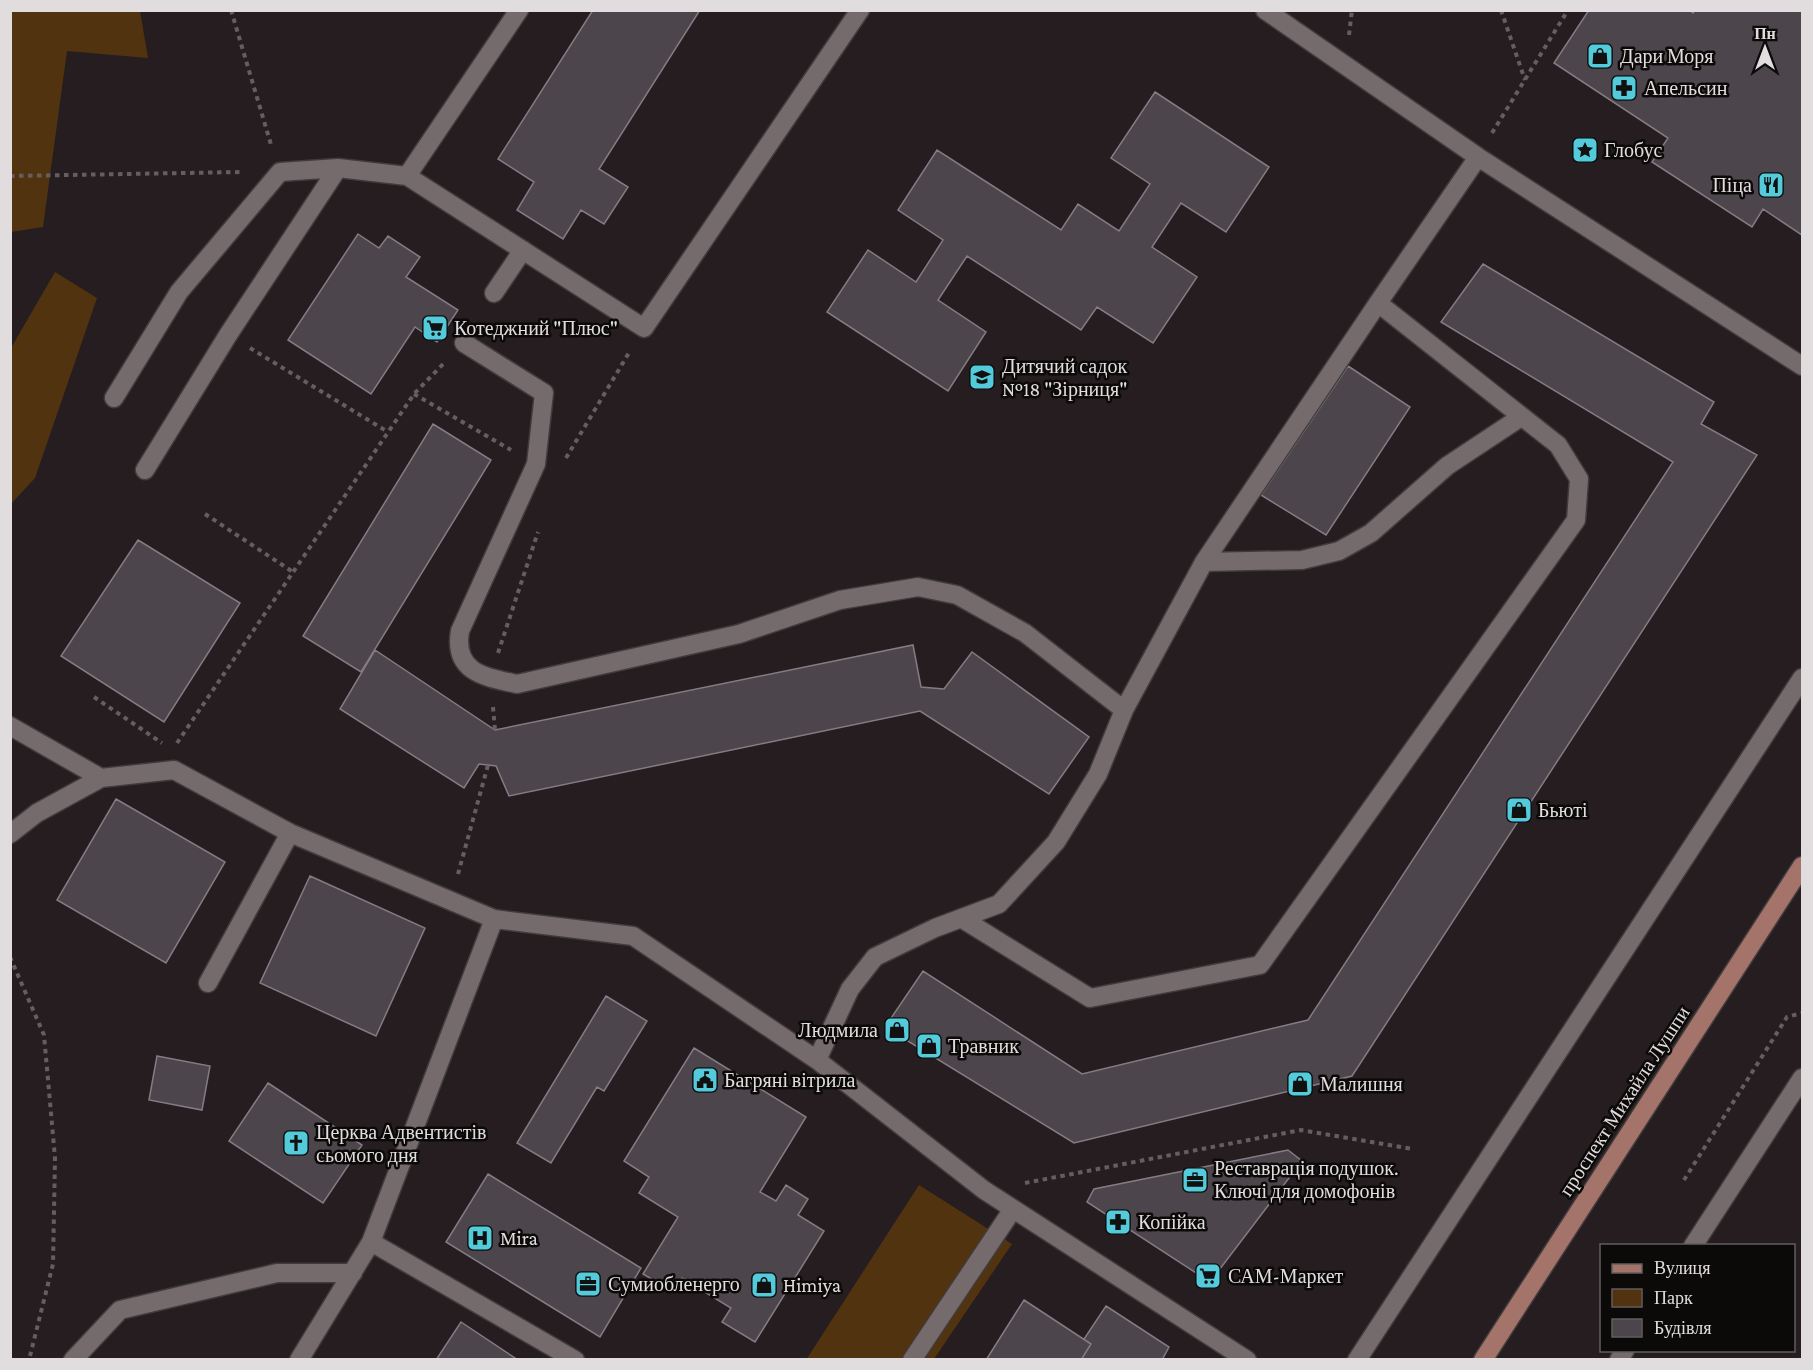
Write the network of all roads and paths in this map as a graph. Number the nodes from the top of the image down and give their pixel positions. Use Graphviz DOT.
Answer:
graph roads {
  1 [pos="231,10"];
  2 [pos="519,10"];
  3 [pos="860,10"];
  4 [pos="1265,10"];
  5 [pos="1501,10"];
  6 [pos="1568,10"];
  7 [pos="1525,80"];
  8 [pos="1478,157"];
  9 [pos="338,168"];
  10 [pos="279,172"];
  11 [pos="10,176"];
  12 [pos="407,176"];
  13 [pos="523,250"];
  14 [pos="494,293"];
  15 [pos="1378,303"];
  16 [pos="644,328"];
  17 [pos="228,335"];
  18 [pos="464,343"];
  19 [pos="1803,366"];
  20 [pos="414,394"];
  21 [pos="114,398"];
  22 [pos="1521,417"];
  23 [pos="388,432"];
  24 [pos="536,464"];
  25 [pos="145,470"];
  26 [pos="205,514"];
  27 [pos="539,527"];
  28 [pos="1204,562"];
  29 [pos="293,572"];
  30 [pos="490,678"];
  31 [pos="1803,678"];
  32 [pos="94,697"];
  33 [pos="1124,710"];
  34 [pos="10,726"];
  35 [pos="495,730"];
  36 [pos="174,748"];
  37 [pos="488,765"];
  38 [pos="174,770"];
  39 [pos="101,778"];
  40 [pos="290,833"];
  41 [pos="10,834"];
  42 [pos="1803,866"];
  43 [pos="450,901"];
  44 [pos="962,918"];
  45 [pos="494,919"];
  46 [pos="10,957"];
  47 [pos="208,983"];
  48 [pos="1803,1013"];
  49 [pos="817,1060"];
  50 [pos="1803,1078"];
  51 [pos="1413,1149"];
  52 [pos="1684,1180"];
  53 [pos="984,1191"];
  54 [pos="1013,1209"];
  55 [pos="371,1242"];
  56 [pos="1695,1244"];
  57 [pos="352,1273"];
  58 [pos="29,1359"];
  59 [pos="73,1359"];
  60 [pos="299,1359"];
  61 [pos="575,1359"];
  62 [pos="912,1359"];
  63 [pos="1247,1359"];
  64 [pos="1358,1359"];
  65 [pos="1483,1359"];
  1 -- 10 [label="path"];
  2 -- 12 [label="lane"];
  3 -- 16 [label="lane"];
  4 -- 8 [label="lane"];
  5 -- 7 [label="path"];
  6 -- 7 [label="path"];
  7 -- 8 [label="path"];
  8 -- 15 [label="lane"];
  8 -- 19 [label="lane"];
  9 -- 10 [label="lane"];
  9 -- 12 [label="lane"];
  9 -- 17 [label="lane"];
  10 -- 11 [label="path"];
  10 -- 21 [label="lane"];
  12 -- 13 [label="lane"];
  13 -- 14 [label="lane"];
  13 -- 16 [label="lane"];
  15 -- 22 [label="lane"];
  15 -- 28 [label="lane"];
  16 -- 24 [label="path"];
  17 -- 23 [label="path"];
  17 -- 25 [label="lane"];
  18 -- 20 [label="path"];
  18 -- 24 [label="lane"];
  20 -- 23 [label="path"];
  20 -- 24 [label="path"];
  22 -- 28 [label="lane"];
  22 -- 44 [label="lane"];
  23 -- 29 [label="path"];
  24 -- 30 [label="lane"];
  26 -- 29 [label="path"];
  27 -- 30 [label="path"];
  28 -- 33 [label="lane"];
  29 -- 36 [label="path"];
  30 -- 33 [label="lane"];
  30 -- 35 [label="path"];
  31 -- 64 [label="lane"];
  32 -- 36 [label="path"];
  33 -- 44 [label="lane"];
  34 -- 39 [label="lane"];
  36 -- 38 [label="path"];
  37 -- 43 [label="path"];
  38 -- 39 [label="lane"];
  38 -- 40 [label="lane"];
  39 -- 41 [label="lane"];
  40 -- 43 [label="lane"];
  40 -- 47 [label="lane"];
  42 -- 65 [label="main road, проспект Михайла Лушпи"];
  43 -- 45 [label="lane"];
  44 -- 49 [label="lane"];
  45 -- 49 [label="lane"];
  45 -- 55 [label="lane"];
  46 -- 58 [label="path"];
  48 -- 52 [label="path"];
  49 -- 53 [label="lane"];
  50 -- 56 [label="lane"];
  51 -- 53 [label="path"];
  53 -- 54 [label="lane"];
  54 -- 62 [label="lane"];
  54 -- 63 [label="lane"];
  55 -- 57 [label="lane"];
  55 -- 61 [label="lane"];
  57 -- 59 [label="lane"];
  57 -- 60 [label="lane"];
}
